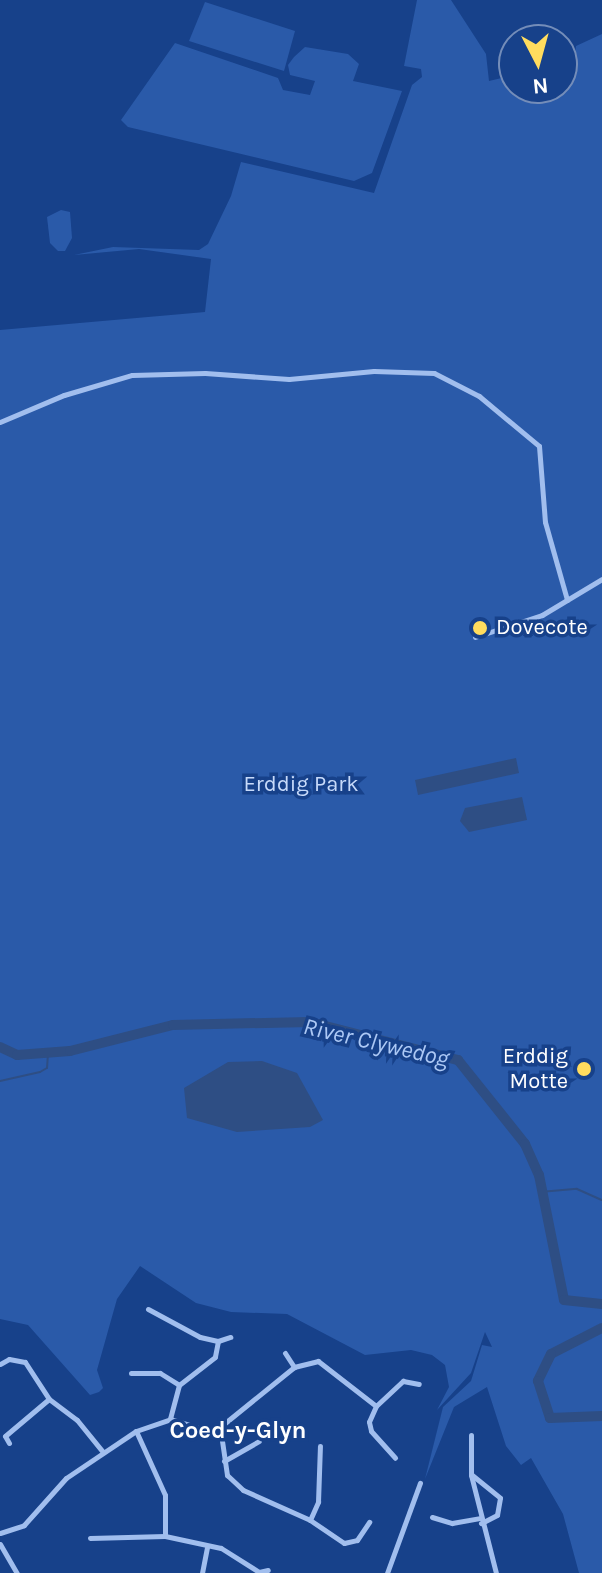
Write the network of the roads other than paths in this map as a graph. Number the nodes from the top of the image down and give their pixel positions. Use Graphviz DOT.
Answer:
graph roads {
  1 [pos="0,422"];
  2 [pos="602,579"];
  3 [pos="567,600"];
  4 [pos="475,637"];
  5 [pos="148,1309"];
  6 [pos="230,1337"];
  7 [pos="218,1341"];
  8 [pos="285,1353"];
  9 [pos="0,1364"];
  10 [pos="294,1367"];
  11 [pos="131,1373"];
  12 [pos="419,1384"];
  13 [pos="179,1385"];
  14 [pos="49,1399"];
  15 [pos="376,1406"];
  16 [pos="170,1419"];
  17 [pos="220,1427"];
  18 [pos="136,1431"];
  19 [pos="3,1433"];
  20 [pos="471,1435"];
  21 [pos="259,1441"];
  22 [pos="9,1443"];
  23 [pos="320,1446"];
  24 [pos="103,1452"];
  25 [pos="395,1458"];
  26 [pos="224,1461"];
  27 [pos="471,1475"];
  28 [pos="420,1483"];
  29 [pos="406,1503"];
  30 [pos="413,1505"];
  31 [pos="432,1517"];
  32 [pos="310,1520"];
  33 [pos="481,1520"];
  34 [pos="369,1522"];
  35 [pos="0,1533"];
  36 [pos="165,1536"];
  37 [pos="90,1538"];
  38 [pos="0,1544"];
  39 [pos="207,1547"];
  40 [pos="2,1556"];
  41 [pos="268,1570"];
  42 [pos="259,1572"];
  43 [pos="17,1573"];
  44 [pos="202,1573"];
  45 [pos="387,1573"];
  46 [pos="496,1573"];
  1 -- 3 [label="street"];
  2 -- 3 [label="street"];
  3 -- 4 [label="street"];
  5 -- 7 [label="street"];
  6 -- 7 [label="street"];
  7 -- 13 [label="street"];
  8 -- 10 [label="street"];
  9 -- 14 [label="street"];
  10 -- 15 [label="street"];
  10 -- 17 [label="street"];
  11 -- 13 [label="street"];
  12 -- 15 [label="street"];
  13 -- 16 [label="street"];
  14 -- 19 [label="street"];
  14 -- 24 [label="street"];
  15 -- 25 [label="street"];
  16 -- 17 [label="street"];
  16 -- 18 [label="street"];
  17 -- 26 [label="street"];
  18 -- 24 [label="street"];
  18 -- 36 [label="street"];
  19 -- 22 [label="street"];
  20 -- 27 [label="street"];
  21 -- 26 [label="street"];
  23 -- 32 [label="street"];
  24 -- 35 [label="street"];
  26 -- 32 [label="street"];
  27 -- 33 [label="street"];
  27 -- 33 [label="street"];
  28 -- 30 [label="street"];
  29 -- 30 [label="street"];
  30 -- 45 [label="street"];
  31 -- 33 [label="street"];
  32 -- 34 [label="street"];
  33 -- 46 [label="street"];
  36 -- 37 [label="street"];
  36 -- 39 [label="street"];
  38 -- 40 [label="street"];
  39 -- 42 [label="street"];
  39 -- 44 [label="street"];
  40 -- 43 [label="street"];
  41 -- 42 [label="street"];
}
